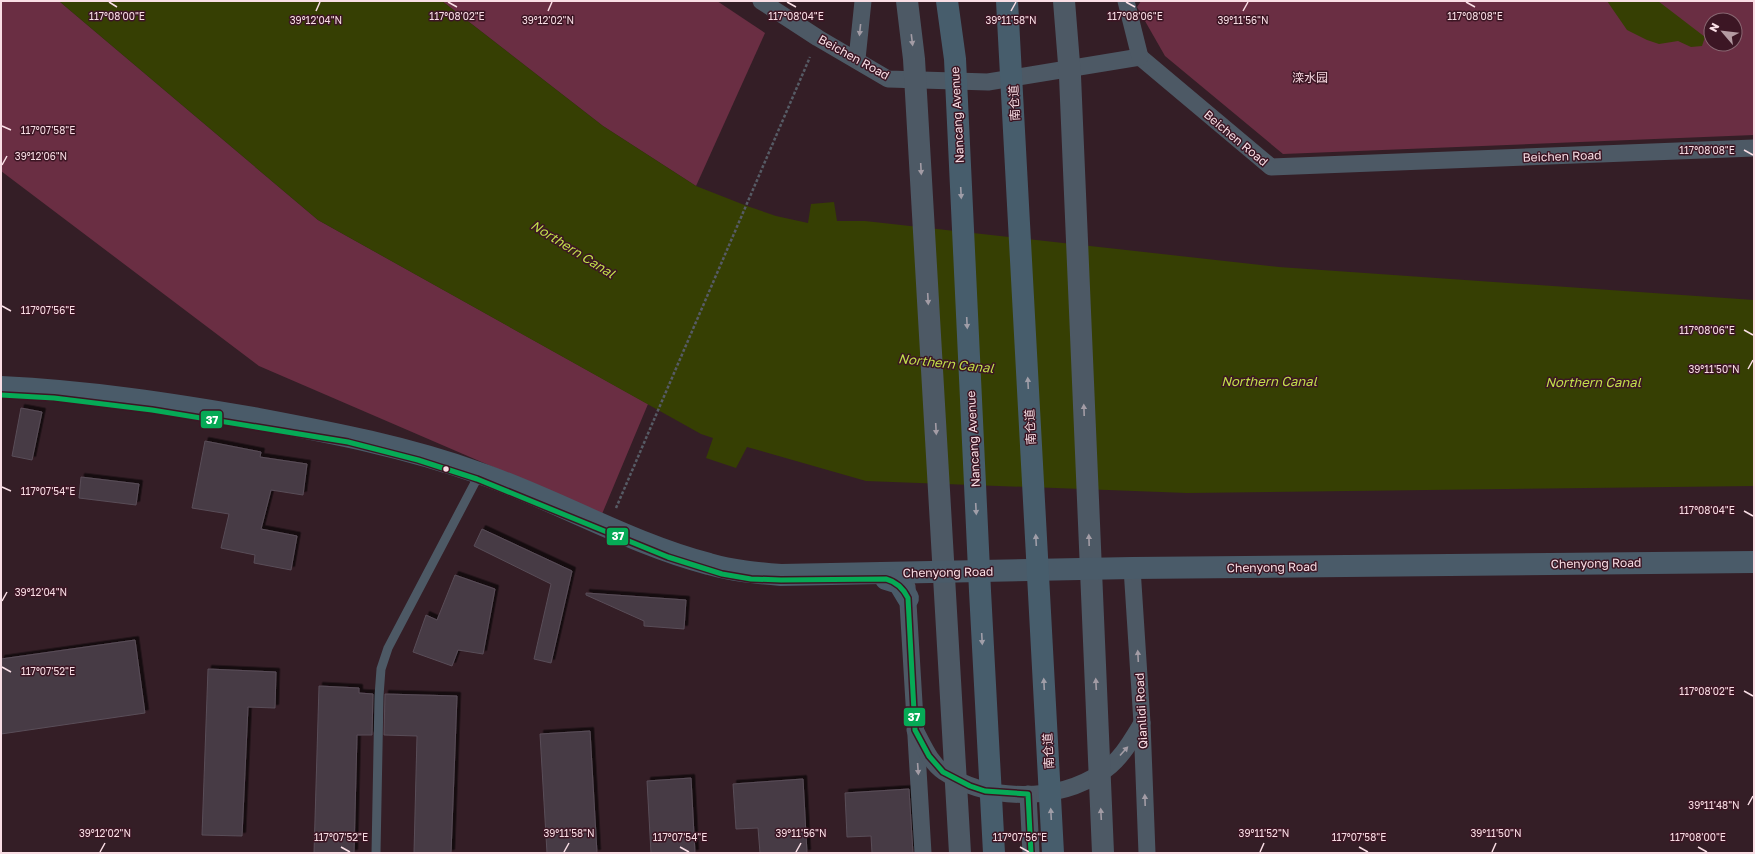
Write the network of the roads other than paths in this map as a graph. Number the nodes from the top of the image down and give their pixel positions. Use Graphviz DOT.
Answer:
graph roads {
  1 [pos="761,1"];
  2 [pos="863,1"];
  3 [pos="907,1"];
  4 [pos="947,1"];
  5 [pos="1007,1"];
  6 [pos="1064,1"];
  7 [pos="1126,1"];
  8 [pos="1140,57"];
  9 [pos="857,59"];
  10 [pos="1754,148"];
  11 [pos="1,387"];
  12 [pos="1,395"];
  13 [pos="478,476"];
  14 [pos="1754,562"];
  15 [pos="1133,572"];
  16 [pos="1754,572"];
  17 [pos="902,582"];
  18 [pos="1142,723"];
  19 [pos="916,730"];
  20 [pos="1028,794"];
  21 [pos="376,853"];
  22 [pos="923,853"];
  23 [pos="960,853"];
  24 [pos="994,853"];
  25 [pos="1032,853"];
  26 [pos="1053,853"];
  27 [pos="1103,853"];
  28 [pos="1147,853"];
  1 -- 9 [label="street, Beichen Road"];
  2 -- 9 [label="street, one-way"];
  3 -- 23 [label="street, one-way"];
  4 -- 24 [label="highway, Nancang Avenue, one-way"];
  26 -- 5 [label="highway, 南仓道, one-way"];
  27 -- 6 [label="street, one-way"];
  7 -- 8 [label="street"];
  8 -- 9 [label="street, Beichen Road"];
  8 -- 10 [label="street, Beichen Road"];
  11 -- 13 [label="main road, Chenyong Road"];
  12 -- 13 [label="main road, Chenyong Road"];
  13 -- 17 [label="main road, Chenyong Road"];
  13 -- 17 [label="main road, Chenyong Road"];
  13 -- 21 [label="lane"];
  14 -- 15 [label="main road, Chenyong Road"];
  15 -- 16 [label="main road, Chenyong Road"];
  15 -- 17 [label="main road, Chenyong Road"];
  18 -- 15 [label="street, Qianlidi Road, one-way"];
  17 -- 19 [label="street"];
  20 -- 18 [label="street, one-way"];
  28 -- 18 [label="street, Qianlidi Road, one-way"];
  19 -- 20 [label="street"];
  19 -- 22 [label="street, one-way"];
  20 -- 25 [label="street"];
}
